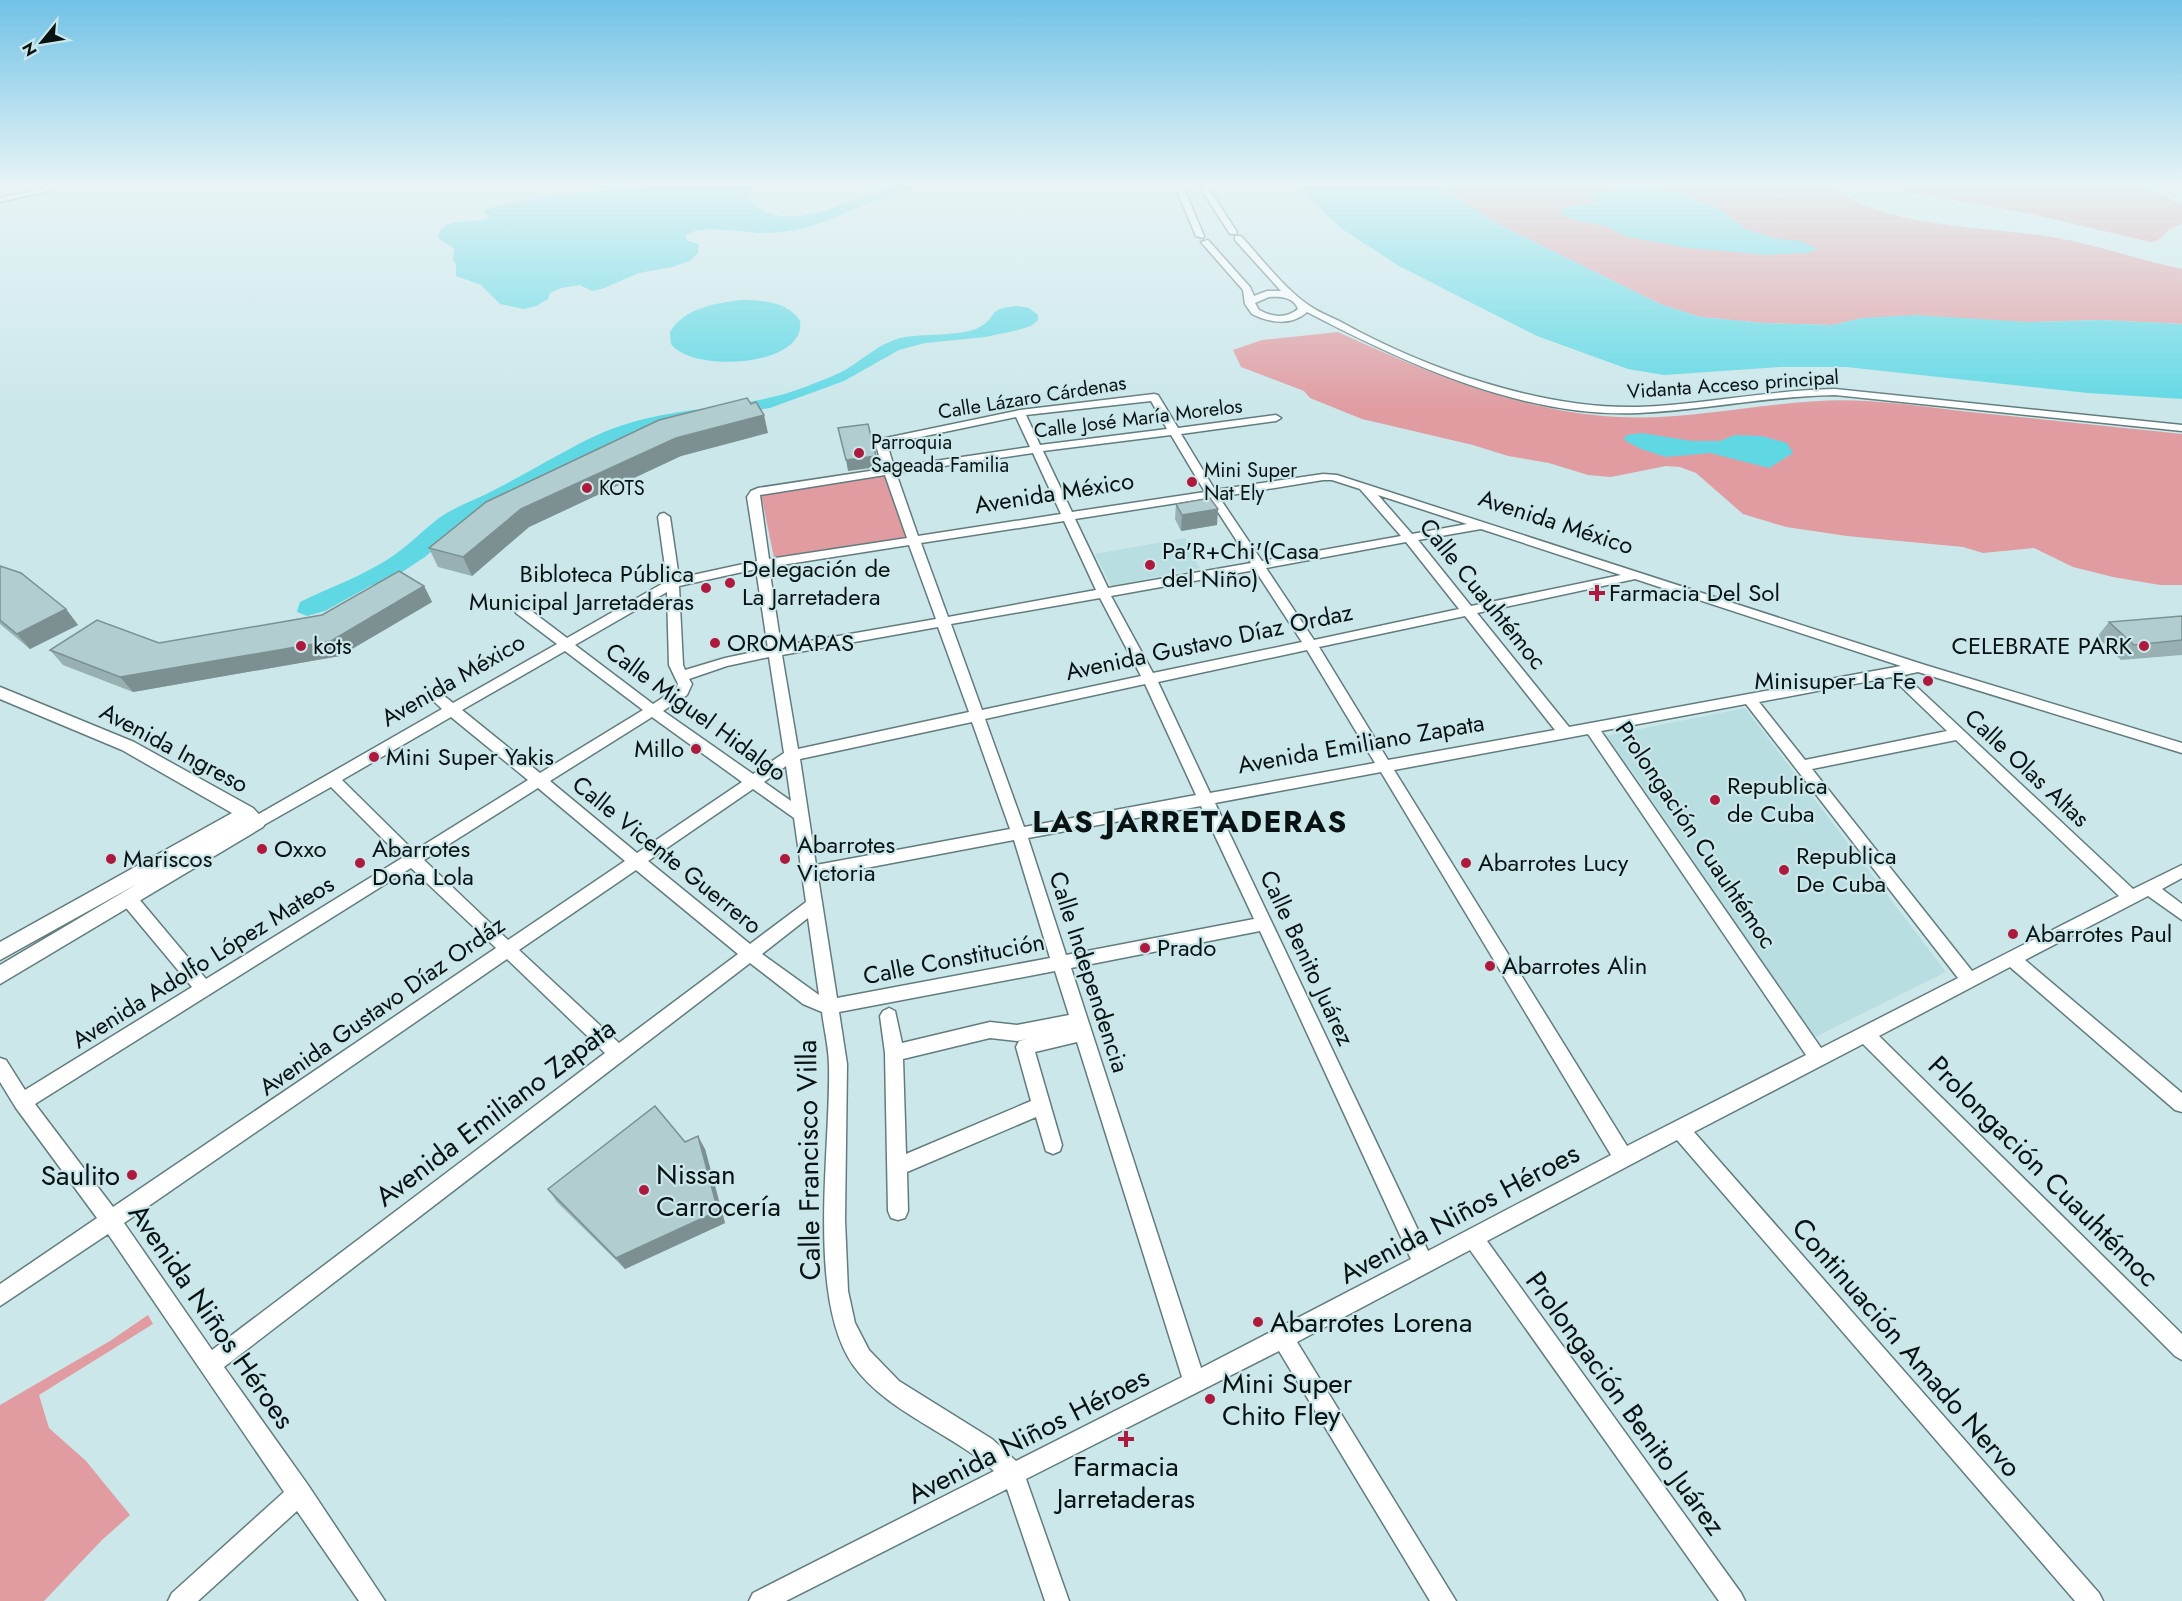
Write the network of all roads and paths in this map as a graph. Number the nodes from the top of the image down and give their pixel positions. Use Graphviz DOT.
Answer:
graph roads {
  1 [pos="1222,261"];
  2 [pos="1259,261"];
  3 [pos="1290,296"];
  4 [pos="1251,301"];
  5 [pos="1303,306"];
  6 [pos="1287,318"];
  7 [pos="1339,326"];
  8 [pos="1020,413"];
  9 [pos="1276,418"];
  10 [pos="2182,428"];
  11 [pos="1176,431"];
  12 [pos="881,442"];
  13 [pos="1037,449"];
  14 [pos="889,471"];
  15 [pos="1364,487"];
  16 [pos="755,493"];
  17 [pos="1211,493"];
  18 [pos="664,517"];
  19 [pos="1068,518"];
  20 [pos="1482,525"];
  21 [pos="1410,539"];
  22 [pos="916,541"];
  23 [pos="762,564"];
  24 [pos="1257,564"];
  25 [pos="1635,575"];
  26 [pos="673,583"];
  27 [pos="1103,592"];
  28 [pos="1468,609"];
  29 [pos="521,610"];
  30 [pos="944,621"];
  31 [pos="566,644"];
  32 [pos="1310,644"];
  33 [pos="773,652"];
  34 [pos="1920,668"];
  35 [pos="1893,672"];
  36 [pos="683,676"];
  37 [pos="1149,678"];
  38 [pos="0,693"];
  39 [pos="433,694"];
  40 [pos="1750,700"];
  41 [pos="452,710"];
  42 [pos="652,710"];
  43 [pos="977,715"];
  44 [pos="1592,729"];
  45 [pos="1566,733"];
  46 [pos="1958,734"];
  47 [pos="2182,748"];
  48 [pos="792,755"];
  49 [pos="1384,766"];
  50 [pos="1800,766"];
  51 [pos="332,779"];
  52 [pos="540,781"];
  53 [pos="753,782"];
  54 [pos="1206,799"];
  55 [pos="800,815"];
  56 [pos="252,818"];
  57 [pos="1018,833"];
  58 [pos="413,860"];
  59 [pos="635,860"];
  60 [pos="2182,871"];
  61 [pos="810,872"];
  62 [pos="2139,892"];
  63 [pos="128,898"];
  64 [pos="814,905"];
  65 [pos="2182,913"];
  66 [pos="1264,924"];
  67 [pos="507,949"];
  68 [pos="0,952"];
  69 [pos="749,953"];
  70 [pos="2012,959"];
  71 [pos="1061,964"];
  72 [pos="0,975"];
  73 [pos="1969,979"];
  74 [pos="205,990"];
  75 [pos="828,1007"];
  76 [pos="889,1016"];
  77 [pos="1081,1027"];
  78 [pos="1865,1034"];
  79 [pos="617,1053"];
  80 [pos="894,1053"];
  81 [pos="1819,1059"];
  82 [pos="0,1066"];
  83 [pos="22,1102"];
  84 [pos="2182,1104"];
  85 [pos="1041,1106"];
  86 [pos="1680,1130"];
  87 [pos="1053,1145"];
  88 [pos="1624,1158"];
  89 [pos="897,1167"];
  90 [pos="898,1211"];
  91 [pos="111,1221"];
  92 [pos="1473,1238"];
  93 [pos="1424,1264"];
  94 [pos="0,1296"];
  95 [pos="1283,1338"];
  96 [pos="2182,1349"];
  97 [pos="211,1364"];
  98 [pos="1195,1383"];
  99 [pos="1013,1473"];
  100 [pos="300,1493"];
  101 [pos="180,1601"];
  102 [pos="374,1601"];
  103 [pos="761,1601"];
  104 [pos="1057,1601"];
  105 [pos="1444,1601"];
  106 [pos="1733,1601"];
  107 [pos="2091,1601"];
  1 -- 4 [label="street"];
  2 -- 3 [label="street"];
  3 -- 4 [label="street"];
  3 -- 5 [label="street, Vidanta Acceso principal"];
  4 -- 6 [label="street"];
  5 -- 6 [label="street"];
  5 -- 7 [label="street, Vidanta Acceso principal"];
  6 -- 7 [label="street"];
  7 -- 10 [label="street, Vidanta Acceso principal"];
  8 -- 11 [label="street, Calle Lázaro Cárdenas"];
  8 -- 12 [label="street, Calle Lázaro Cárdenas"];
  8 -- 13 [label="street, Calle Benito Juárez"];
  9 -- 11 [label="street, Calle José María Morelos"];
  11 -- 13 [label="street, Calle José María Morelos"];
  11 -- 17 [label="street"];
  12 -- 14 [label="street, Calle Independencia"];
  13 -- 14 [label="street, Calle José María Morelos"];
  13 -- 19 [label="street, Calle Benito Juárez"];
  14 -- 16 [label="street, Calle José María Morelos"];
  14 -- 22 [label="street, Calle Independencia"];
  15 -- 17 [label="street, Avenida México"];
  15 -- 20 [label="street, Avenida México"];
  15 -- 21 [label="street, Calle Cuauhtémoc"];
  16 -- 23 [label="street, Calle Francisco Villa"];
  17 -- 19 [label="street, Avenida México"];
  17 -- 24 [label="street"];
  18 -- 26 [label="street"];
  19 -- 22 [label="street, Avenida México"];
  19 -- 27 [label="street, Calle Benito Juárez"];
  20 -- 21 [label="street"];
  20 -- 25 [label="street, Avenida México"];
  21 -- 24 [label="street"];
  21 -- 28 [label="street, Calle Cuauhtémoc"];
  22 -- 23 [label="street, Avenida México"];
  22 -- 30 [label="street, Calle Independencia"];
  23 -- 26 [label="street, Avenida México"];
  23 -- 33 [label="street, Calle Francisco Villa"];
  24 -- 27 [label="street"];
  24 -- 32 [label="street"];
  25 -- 28 [label="street, Avenida Gustavo Díaz Ordaz"];
  25 -- 34 [label="street, Avenida México"];
  26 -- 31 [label="street, Avenida México"];
  26 -- 36 [label="street"];
  27 -- 30 [label="street"];
  27 -- 37 [label="street, Calle Benito Juárez"];
  28 -- 32 [label="street, Avenida Gustavo Díaz Ordaz"];
  28 -- 45 [label="street, Calle Cuauhtémoc"];
  29 -- 31 [label="street, Calle Miguel Hidalgo"];
  30 -- 33 [label="street"];
  30 -- 43 [label="street, Calle Independencia"];
  31 -- 41 [label="street, Avenida México"];
  31 -- 42 [label="street, Calle Miguel Hidalgo"];
  32 -- 37 [label="street, Avenida Gustavo Díaz Ordaz"];
  32 -- 49 [label="street"];
  33 -- 36 [label="street"];
  33 -- 48 [label="street, Calle Francisco Villa"];
  34 -- 35 [label="street, Avenida Emiliano Zapata"];
  34 -- 47 [label="street, Avenida México"];
  35 -- 40 [label="street, Avenida Emiliano Zapata"];
  35 -- 46 [label="street, Calle Olas Altas"];
  36 -- 42 [label="street, Avenida Adolfo López Mateos"];
  37 -- 43 [label="street, Avenida Gustavo Díaz Ordaz"];
  37 -- 54 [label="street, Calle Benito Juárez"];
  38 -- 56 [label="street, Avenida Ingreso"];
  39 -- 41 [label="street, Calle Vicente Guerrero"];
  40 -- 44 [label="street, Avenida Emiliano Zapata"];
  40 -- 50 [label="street"];
  41 -- 51 [label="street, Avenida México"];
  41 -- 52 [label="street, Calle Vicente Guerrero"];
  42 -- 52 [label="street, Avenida Adolfo López Mateos"];
  42 -- 53 [label="street, Calle Miguel Hidalgo"];
  43 -- 48 [label="street, Avenida Gustavo Díaz Ordaz"];
  43 -- 57 [label="street, Calle Independencia"];
  44 -- 45 [label="street, Avenida Emiliano Zapata"];
  44 -- 81 [label="street, Prolongación Cuauhtémoc"];
  45 -- 49 [label="street, Avenida Emiliano Zapata"];
  46 -- 50 [label="street"];
  46 -- 62 [label="street, Calle Olas Altas"];
  48 -- 53 [label="street, Avenida Gustavo Díaz Ordáz"];
  48 -- 55 [label="street, Calle Francisco Villa"];
  49 -- 54 [label="street, Avenida Emiliano Zapata"];
  49 -- 88 [label="street"];
  50 -- 73 [label="street"];
  51 -- 56 [label="street, Avenida México"];
  51 -- 58 [label="street"];
  52 -- 58 [label="street, Avenida Adolfo López Mateos"];
  52 -- 59 [label="street, Calle Vicente Guerrero"];
  53 -- 55 [label="street, Calle Miguel Hidalgo"];
  53 -- 59 [label="street, Avenida Gustavo Díaz Ordáz"];
  54 -- 57 [label="street, Avenida Emiliano Zapata"];
  54 -- 66 [label="street, Calle Benito Juárez"];
  55 -- 61 [label="street, Calle Francisco Villa"];
  56 -- 63 [label="street, Avenida México"];
  56 -- 68 [label="street, Avenida México"];
  57 -- 61 [label="street, Avenida Emiliano Zapata"];
  57 -- 71 [label="street, Calle Independencia"];
  58 -- 67 [label="street"];
  58 -- 74 [label="street, Avenida Adolfo López Mateos"];
  59 -- 67 [label="street, Avenida Gustavo Díaz Ordáz"];
  59 -- 69 [label="street, Calle Vicente Guerrero"];
  60 -- 62 [label="street, Avenida Niños Héroes"];
  61 -- 64 [label="street, Calle Francisco Villa"];
  62 -- 65 [label="street, Calle Olas Altas"];
  62 -- 70 [label="street, Avenida Niños Héroes"];
  63 -- 72 [label="street, Avenida México"];
  63 -- 74 [label="street"];
  64 -- 69 [label="street, Avenida Emiliano Zapata"];
  64 -- 75 [label="street, Calle Francisco Villa"];
  66 -- 71 [label="street, Calle Constitución"];
  66 -- 93 [label="street, Calle Benito Juárez"];
  67 -- 79 [label="street"];
  67 -- 91 [label="street, Avenida Gustavo Díaz Ordáz"];
  69 -- 75 [label="street, Calle Vicente Guerrero"];
  69 -- 79 [label="street, Avenida Emiliano Zapata"];
  70 -- 73 [label="street, Avenida Niños Héroes"];
  70 -- 84 [label="street"];
  71 -- 75 [label="street, Calle Constitución"];
  71 -- 77 [label="street, Calle Independencia"];
  73 -- 78 [label="street, Avenida Niños Héroes"];
  74 -- 83 [label="street, Avenida Adolfo López Mateos"];
  75 -- 99 [label="street, Calle Francisco Villa"];
  76 -- 80 [label="street"];
  77 -- 80 [label="street"];
  77 -- 85 [label="street"];
  77 -- 98 [label="street, Calle Independencia"];
  78 -- 81 [label="street, Avenida Niños Héroes"];
  78 -- 96 [label="street, Prolongación Cuauhtémoc"];
  79 -- 97 [label="street, Avenida Emiliano Zapata"];
  80 -- 89 [label="street"];
  81 -- 86 [label="street, Avenida Niños Héroes"];
  82 -- 83 [label="street, Avenida Niños Héroes"];
  83 -- 91 [label="street, Avenida Niños Héroes"];
  85 -- 87 [label="street"];
  85 -- 89 [label="street"];
  86 -- 88 [label="street, Avenida Niños Héroes"];
  86 -- 107 [label="street, Continuación Amado Nervo"];
  88 -- 92 [label="street, Avenida Niños Héroes"];
  89 -- 90 [label="street"];
  91 -- 94 [label="street, Avenida Gustavo Díaz Ordáz"];
  91 -- 97 [label="street, Avenida Niños Héroes"];
  92 -- 93 [label="street, Avenida Niños Héroes"];
  92 -- 106 [label="street, Prolongación Benito Juárez"];
  93 -- 95 [label="street, Avenida Niños Héroes"];
  95 -- 98 [label="street, Avenida Niños Héroes"];
  95 -- 105 [label="street"];
  97 -- 100 [label="street, Avenida Niños Héroes"];
  98 -- 99 [label="street, Avenida Niños Héroes"];
  99 -- 103 [label="street, Avenida Niños Héroes"];
  99 -- 104 [label="street, Calle Francisco Villa"];
  100 -- 101 [label="street"];
  100 -- 102 [label="street, Avenida Niños Héroes"];
}
